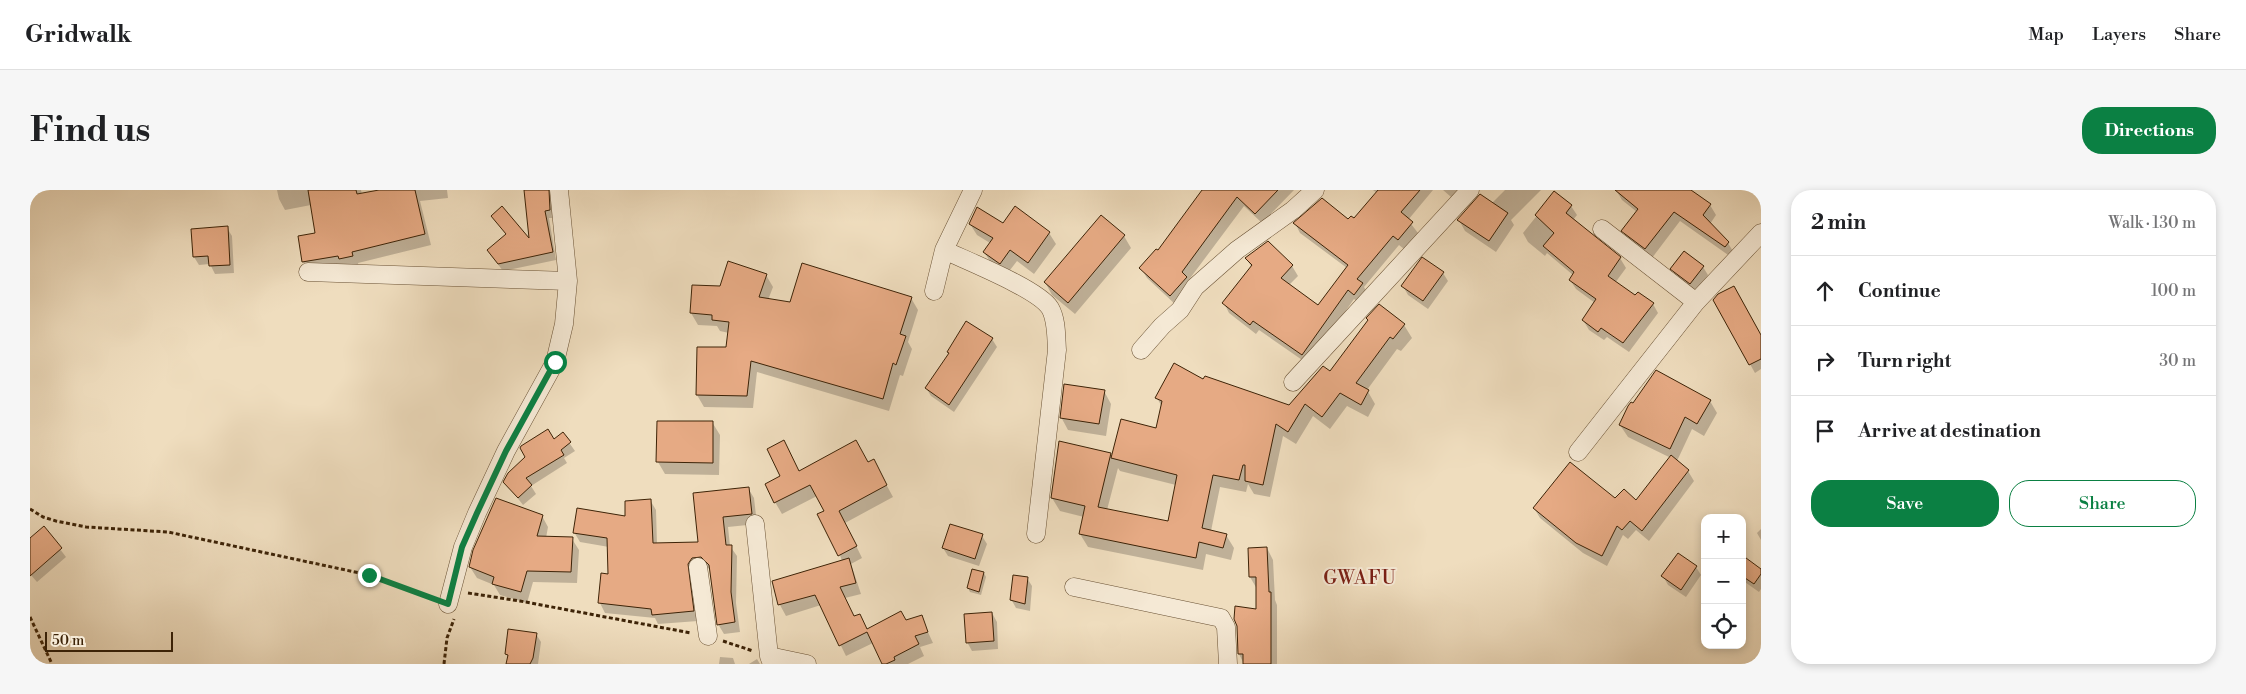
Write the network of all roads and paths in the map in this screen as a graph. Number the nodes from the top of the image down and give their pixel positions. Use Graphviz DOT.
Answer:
graph roads {
  1 [pos="559,190"];
  2 [pos="973,190"];
  3 [pos="1316,190"];
  4 [pos="1470,190"];
  5 [pos="1602,229"];
  6 [pos="1761,233"];
  7 [pos="944,250"];
  8 [pos="308,272"];
  9 [pos="568,281"];
  10 [pos="934,291"];
  11 [pos="1696,302"];
  12 [pos="1141,350"];
  13 [pos="1293,382"];
  14 [pos="1578,452"];
  15 [pos="30,509"];
  16 [pos="755,524"];
  17 [pos="1036,534"];
  18 [pos="698,568"];
  19 [pos="1074,587"];
  20 [pos="452,607"];
  21 [pos="30,617"];
  22 [pos="708,636"];
  23 [pos="770,660"];
  24 [pos="52,664"];
  25 [pos="444,664"];
  26 [pos="808,664"];
  27 [pos="1228,664"];
  1 -- 9 [label="street"];
  2 -- 7 [label="street"];
  3 -- 12 [label="street"];
  4 -- 13 [label="street"];
  5 -- 11 [label="street"];
  6 -- 11 [label="street"];
  7 -- 10 [label="street"];
  7 -- 17 [label="street"];
  8 -- 9 [label="street"];
  9 -- 20 [label="street"];
  11 -- 14 [label="street"];
  15 -- 20 [label="path"];
  16 -- 23 [label="street"];
  18 -- 22 [label="street"];
  19 -- 27 [label="street"];
  20 -- 22 [label="path"];
  20 -- 25 [label="path"];
  21 -- 24 [label="path"];
  22 -- 23 [label="path"];
  23 -- 26 [label="street"];
}
